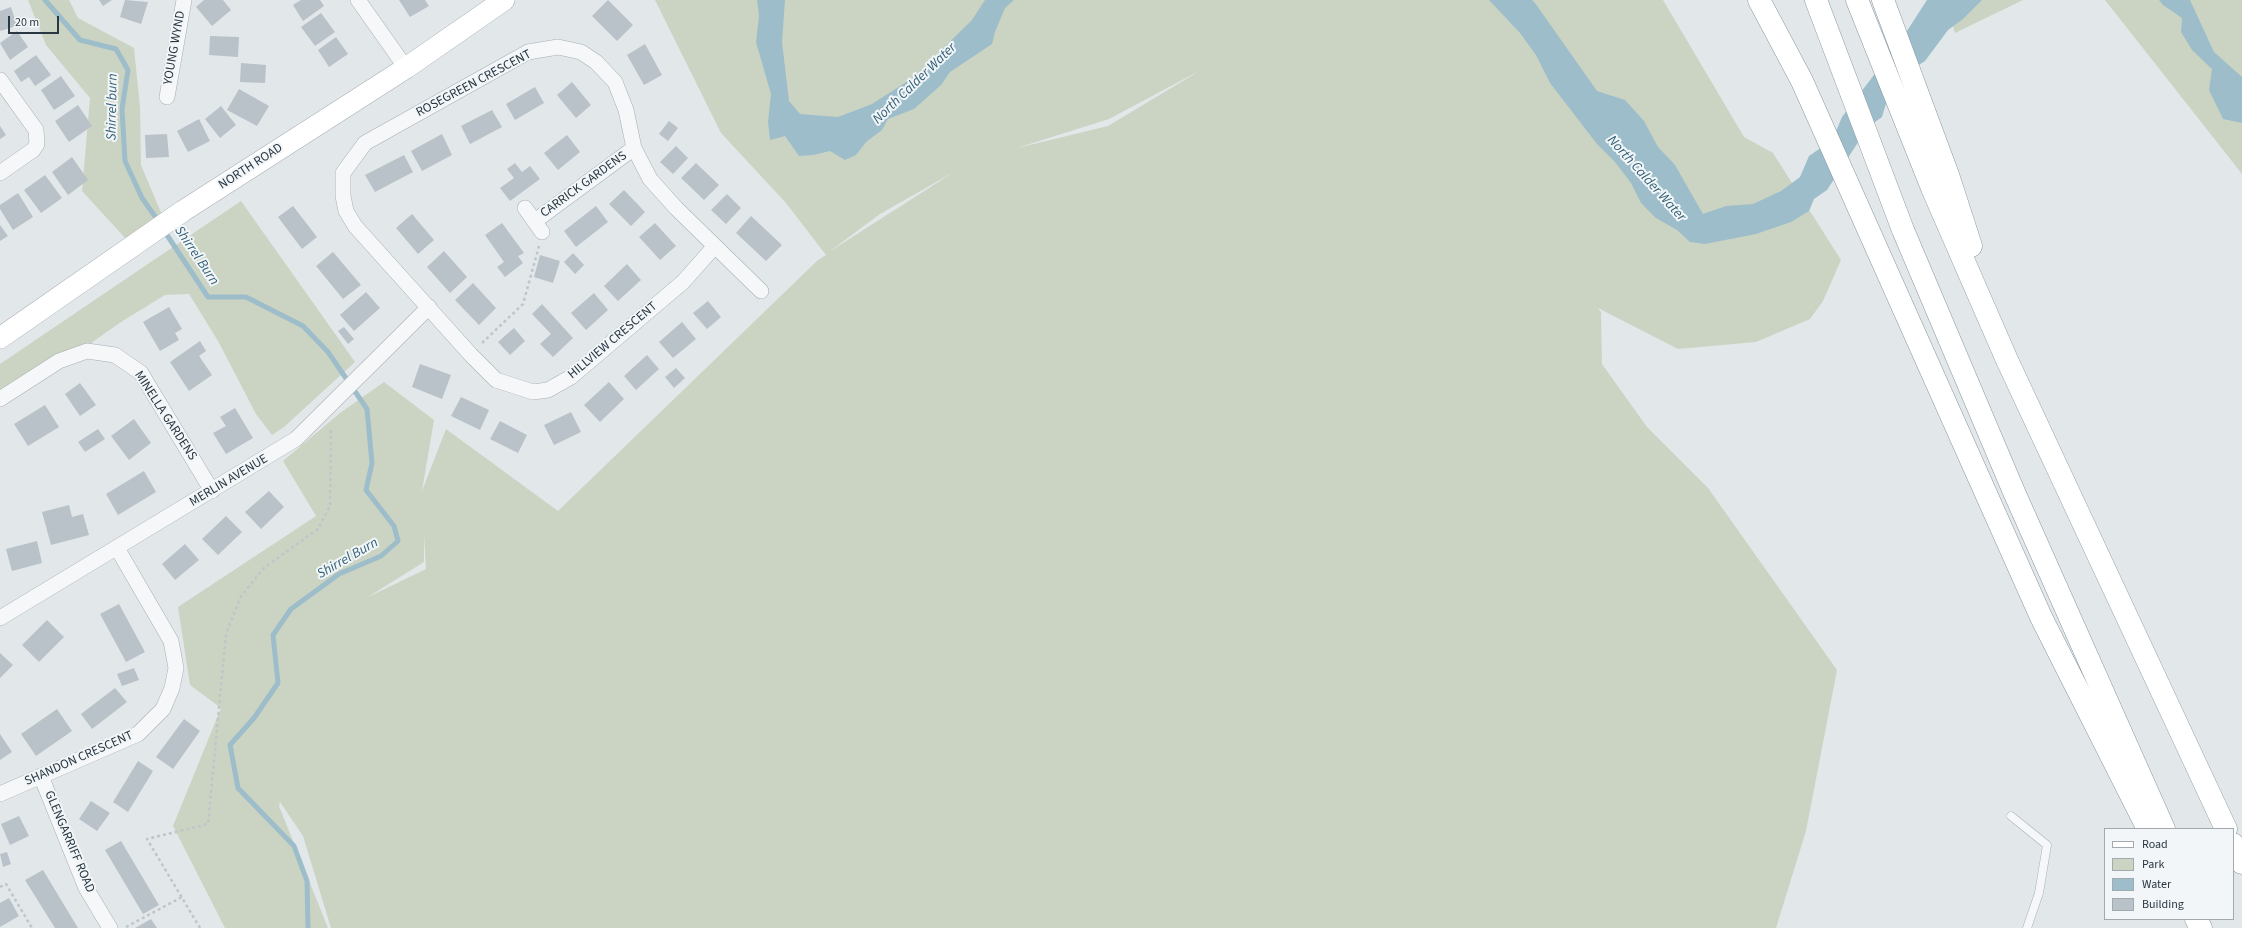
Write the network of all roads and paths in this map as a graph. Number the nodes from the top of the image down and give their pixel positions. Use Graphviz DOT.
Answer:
graph roads {
  1 [pos="184,0"];
  2 [pos="358,0"];
  3 [pos="504,0"];
  4 [pos="1759,0"];
  5 [pos="1816,0"];
  6 [pos="1883,0"];
  7 [pos="1859,5"];
  8 [pos="406,68"];
  9 [pos="0,80"];
  10 [pos="167,97"];
  11 [pos="634,148"];
  12 [pos="0,173"];
  13 [pos="1940,181"];
  14 [pos="525,208"];
  15 [pos="539,226"];
  16 [pos="715,246"];
  17 [pos="762,291"];
  18 [pos="429,307"];
  19 [pos="0,338"];
  20 [pos="471,355"];
  21 [pos="0,399"];
  22 [pos="336,400"];
  23 [pos="212,491"];
  24 [pos="117,548"];
  25 [pos="0,618"];
  26 [pos="41,776"];
  27 [pos="0,794"];
  28 [pos="2011,816"];
  29 [pos="2147,828"];
  30 [pos="2164,828"];
  31 [pos="2226,828"];
  32 [pos="2234,846"];
  33 [pos="2242,863"];
  34 [pos="0,887"];
  35 [pos="182,897"];
  36 [pos="32,928"];
  37 [pos="110,928"];
  38 [pos="123,928"];
  39 [pos="200,928"];
  40 [pos="2027,928"];
  1 -- 10 [label="street, YOUNG WYND"];
  2 -- 8 [label="street"];
  3 -- 8 [label="main road, NORTH ROAD"];
  4 -- 29 [label="highway"];
  5 -- 30 [label="highway"];
  6 -- 13 [label="highway"];
  7 -- 13 [label="highway"];
  8 -- 19 [label="main road, NORTH ROAD"];
  9 -- 12 [label="street"];
  11 -- 15 [label="street, CARRICK GARDENS"];
  11 -- 16 [label="street, ROSEGREEN CRESCENT"];
  11 -- 18 [label="street, ROSEGREEN CRESCENT"];
  13 -- 31 [label="highway"];
  14 -- 15 [label="street, CARRICK GARDENS"];
  15 -- 20 [label="path"];
  16 -- 17 [label="street, ROSEGREEN CRESCENT"];
  16 -- 20 [label="street, HILLVIEW CRESCENT"];
  18 -- 20 [label="street, HILLVIEW CRESCENT"];
  18 -- 22 [label="street, MERLIN AVENUE"];
  21 -- 23 [label="street, MINELLA GARDENS"];
  22 -- 23 [label="street, MERLIN AVENUE"];
  22 -- 35 [label="path"];
  23 -- 24 [label="street, MERLIN AVENUE"];
  24 -- 25 [label="street, MERLIN AVENUE"];
  24 -- 26 [label="street, SHANDON CRESCENT"];
  26 -- 27 [label="street, SHANDON CRESCENT"];
  26 -- 37 [label="street, GLENGARRIFF ROAD"];
  28 -- 40 [label="lane"];
  32 -- 33 [label="highway"];
  34 -- 36 [label="path"];
  35 -- 38 [label="path"];
  35 -- 39 [label="path"];
}
